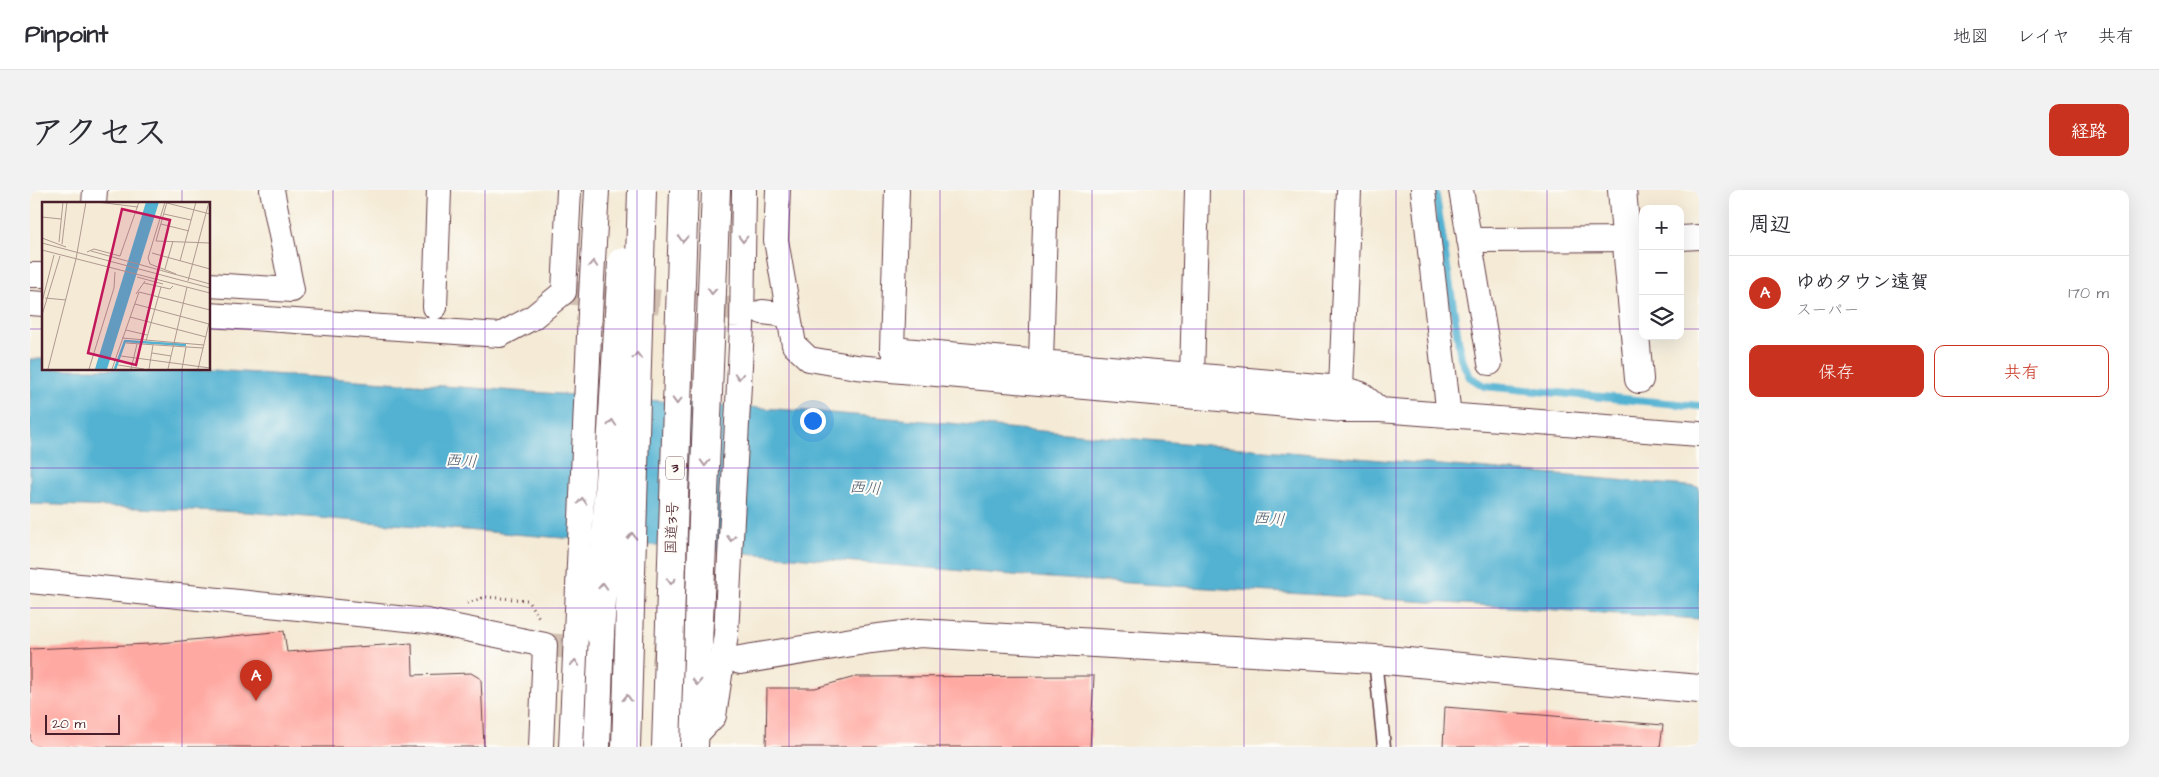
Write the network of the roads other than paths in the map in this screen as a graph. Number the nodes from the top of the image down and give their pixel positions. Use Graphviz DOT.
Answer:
graph roads {
  1 [pos="272,190"];
  2 [pos="439,190"];
  3 [pos="570,190"];
  4 [pos="597,190"];
  5 [pos="632,190"];
  6 [pos="642,190"];
  7 [pos="684,190"];
  8 [pos="716,190"];
  9 [pos="744,190"];
  10 [pos="778,190"];
  11 [pos="897,190"];
  12 [pos="1046,190"];
  13 [pos="1197,190"];
  14 [pos="1349,190"];
  15 [pos="1423,190"];
  16 [pos="1461,190"];
  17 [pos="1622,190"];
  18 [pos="1699,237"];
  19 [pos="1684,238"];
  20 [pos="1635,239"];
  21 [pos="1469,240"];
  22 [pos="210,285"];
  23 [pos="435,307"];
  24 [pos="762,312"];
  25 [pos="210,315"];
  26 [pos="789,315"];
  27 [pos="1040,362"];
  28 [pos="1490,363"];
  29 [pos="1192,376"];
  30 [pos="1639,378"];
  31 [pos="1341,388"];
  32 [pos="1380,410"];
  33 [pos="1449,416"];
  34 [pos="1699,434"];
  35 [pos="30,581"];
  36 [pos="1375,659"];
  37 [pos="740,660"];
  38 [pos="1699,689"];
  39 [pos="695,741"];
  40 [pos="541,747"];
  41 [pos="571,747"];
  42 [pos="596,747"];
  43 [pos="626,747"];
  44 [pos="666,747"];
  45 [pos="1384,747"];
  1 -- 22 [label="street"];
  2 -- 23 [label="street"];
  3 -- 25 [label="street"];
  41 -- 4 [label="street, one-way, bridge"];
  42 -- 5 [label="main road, one-way, bridge"];
  43 -- 6 [label="main road, one-way, bridge"];
  7 -- 44 [label="main road, 国道3号 / 3, one-way, bridge"];
  8 -- 39 [label="main road, one-way"];
  9 -- 39 [label="street, one-way"];
  10 -- 26 [label="street"];
  11 -- 27 [label="street"];
  12 -- 27 [label="street"];
  13 -- 29 [label="street"];
  14 -- 31 [label="street"];
  15 -- 33 [label="street"];
  16 -- 21 [label="street"];
  17 -- 20 [label="main road"];
  18 -- 19 [label="street"];
  20 -- 21 [label="street"];
  20 -- 30 [label="main road"];
  21 -- 28 [label="street"];
  24 -- 26 [label="street"];
  26 -- 32 [label="street"];
  27 -- 29 [label="street"];
  29 -- 31 [label="street"];
  31 -- 32 [label="street"];
  32 -- 33 [label="street"];
  33 -- 34 [label="street"];
  35 -- 40 [label="street"];
  36 -- 37 [label="main road"];
  36 -- 38 [label="main road"];
  36 -- 45 [label="lane"];
}
